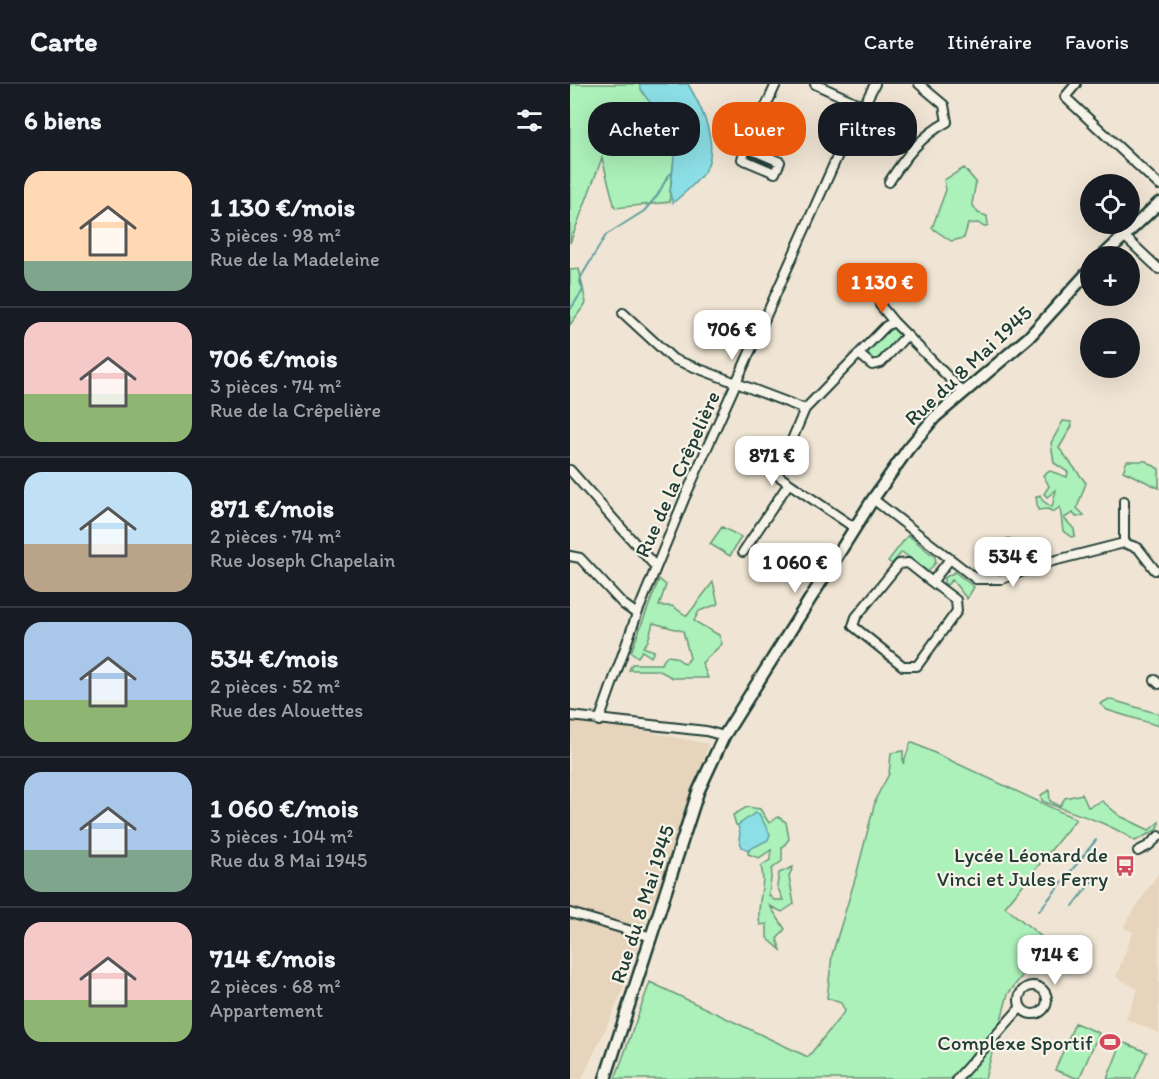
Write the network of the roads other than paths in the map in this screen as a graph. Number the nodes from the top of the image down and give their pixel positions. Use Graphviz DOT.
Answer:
graph roads {
  1 [pos="776,84"];
  2 [pos="815,84"];
  3 [pos="876,84"];
  4 [pos="919,84"];
  5 [pos="1076,84"];
  6 [pos="768,102"];
  7 [pos="854,102"];
  8 [pos="865,102"];
  9 [pos="747,148"];
  10 [pos="838,156"];
  11 [pos="889,182"];
  12 [pos="1159,185"];
  13 [pos="1159,203"];
  14 [pos="1123,235"];
  15 [pos="1113,246"];
  16 [pos="1159,269"];
  17 [pos="1080,281"];
  18 [pos="880,305"];
  19 [pos="623,313"];
  20 [pos="894,322"];
  21 [pos="907,334"];
  22 [pos="859,354"];
  23 [pos="737,383"];
  24 [pos="963,392"];
  25 [pos="805,409"];
  26 [pos="570,470"];
  27 [pos="789,483"];
  28 [pos="873,499"];
  29 [pos="1124,501"];
  30 [pos="855,528"];
  31 [pos="1124,543"];
  32 [pos="744,552"];
  33 [pos="570,556"];
  34 [pos="950,559"];
  35 [pos="1045,563"];
  36 [pos="655,566"];
  37 [pos="1155,570"];
  38 [pos="976,579"];
  39 [pos="932,582"];
  40 [pos="637,614"];
  41 [pos="570,716"];
  42 [pos="599,721"];
  43 [pos="722,739"];
  44 [pos="1159,836"];
  45 [pos="1138,851"];
  46 [pos="570,913"];
  47 [pos="652,937"];
  48 [pos="1021,1007"];
  49 [pos="605,1079"];
  50 [pos="957,1079"];
  1 -- 6 [label="street"];
  2 -- 7 [label="street"];
  3 -- 8 [label="street, Rue de la Crêpelière"];
  4 -- 11 [label="street"];
  5 -- 12 [label="street"];
  9 -- 9 [label="street"];
  10 -- 23 [label="street, Rue de la Crêpelière"];
  13 -- 14 [label="main road"];
  14 -- 15 [label="main road"];
  14 -- 16 [label="street"];
  17 -- 24 [label="main road, Rue du 8 Mai 1945"];
  18 -- 20 [label="street"];
  19 -- 23 [label="street"];
  20 -- 21 [label="street"];
  20 -- 22 [label="street"];
  21 -- 22 [label="street"];
  21 -- 24 [label="street"];
  22 -- 25 [label="street"];
  23 -- 25 [label="street"];
  23 -- 36 [label="street, Rue de la Crêpelière"];
  24 -- 28 [label="main road, Rue du 8 Mai 1945"];
  25 -- 27 [label="street"];
  26 -- 36 [label="street"];
  27 -- 30 [label="street"];
  27 -- 32 [label="street"];
  28 -- 30 [label="main road, Rue du 8 Mai 1945"];
  28 -- 34 [label="street"];
  29 -- 31 [label="street"];
  30 -- 43 [label="main road, Rue du 8 Mai 1945"];
  31 -- 35 [label="street"];
  31 -- 37 [label="street"];
  33 -- 40 [label="street"];
  34 -- 38 [label="street"];
  34 -- 39 [label="street"];
  35 -- 38 [label="street"];
  35 -- 38 [label="street"];
  36 -- 40 [label="street, Rue de la Crêpelière"];
  39 -- 39 [label="street"];
  40 -- 42 [label="street, Rue de la Crêpelière"];
  41 -- 42 [label="street"];
  42 -- 43 [label="street"];
  43 -- 47 [label="main road, Rue du 8 Mai 1945"];
  44 -- 45 [label="street"];
  46 -- 47 [label="street"];
  47 -- 49 [label="main road, Rue du 8 Mai 1945"];
  48 -- 50 [label="street"];
}
